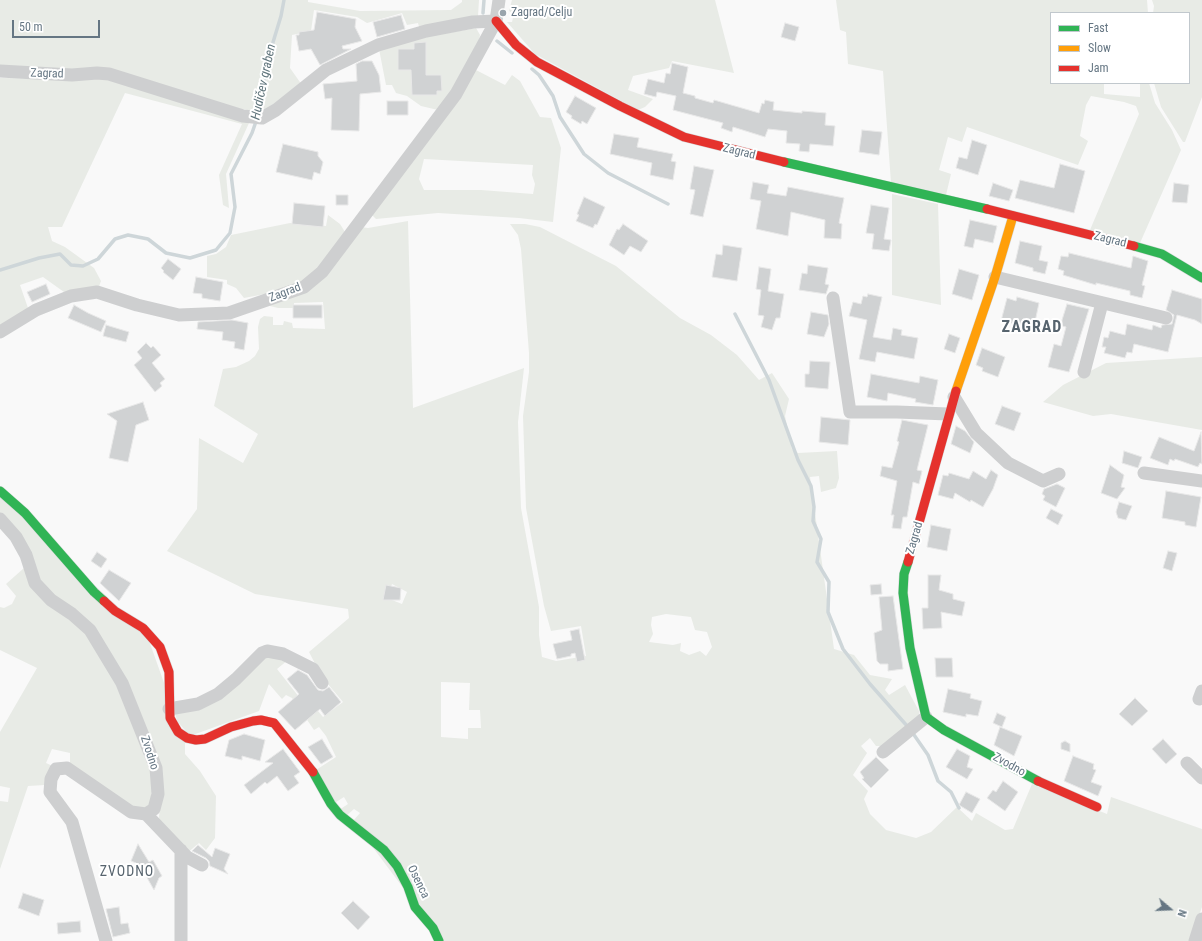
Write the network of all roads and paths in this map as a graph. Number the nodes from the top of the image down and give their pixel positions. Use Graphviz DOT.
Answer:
graph roads {
  1 [pos="499,0"];
  2 [pos="496,21"];
  3 [pos="0,71"];
  4 [pos="1013,216"];
  5 [pos="995,277"];
  6 [pos="1202,278"];
  7 [pos="833,298"];
  8 [pos="1102,303"];
  9 [pos="1166,318"];
  10 [pos="0,332"];
  11 [pos="1084,372"];
  12 [pos="954,397"];
  13 [pos="948,414"];
  14 [pos="1144,473"];
  15 [pos="1059,474"];
  16 [pos="1202,482"];
  17 [pos="0,491"];
  18 [pos="0,519"];
  19 [pos="322,683"];
  20 [pos="168,709"];
  21 [pos="926,716"];
  22 [pos="883,752"];
  23 [pos="1187,763"];
  24 [pos="1202,778"];
  25 [pos="1097,807"];
  26 [pos="146,814"];
  27 [pos="181,850"];
  28 [pos="202,865"];
  29 [pos="1202,919"];
  30 [pos="106,941"];
  31 [pos="181,941"];
  32 [pos="439,941"];
  33 [pos="1195,941"];
  1 -- 2 [label="street, Zagrad"];
  2 -- 3 [label="street, Zagrad"];
  2 -- 4 [label="street, Zagrad"];
  2 -- 10 [label="street, Zagrad"];
  4 -- 5 [label="street, Zagrad"];
  4 -- 6 [label="street, Zagrad"];
  5 -- 8 [label="street"];
  5 -- 12 [label="street, Zagrad"];
  7 -- 13 [label="street"];
  8 -- 9 [label="street"];
  8 -- 11 [label="street"];
  12 -- 13 [label="street, Zagrad"];
  12 -- 15 [label="street"];
  13 -- 21 [label="street, Zagrad"];
  14 -- 16 [label="street"];
  17 -- 20 [label="street"];
  18 -- 26 [label="street, Zvodno"];
  19 -- 20 [label="street"];
  20 -- 32 [label="street, Osenca"];
  21 -- 22 [label="street"];
  21 -- 25 [label="street, Zvodno"];
  23 -- 24 [label="street"];
  26 -- 27 [label="street"];
  26 -- 30 [label="street"];
  27 -- 28 [label="street"];
  27 -- 31 [label="street"];
  29 -- 33 [label="street"];
}
